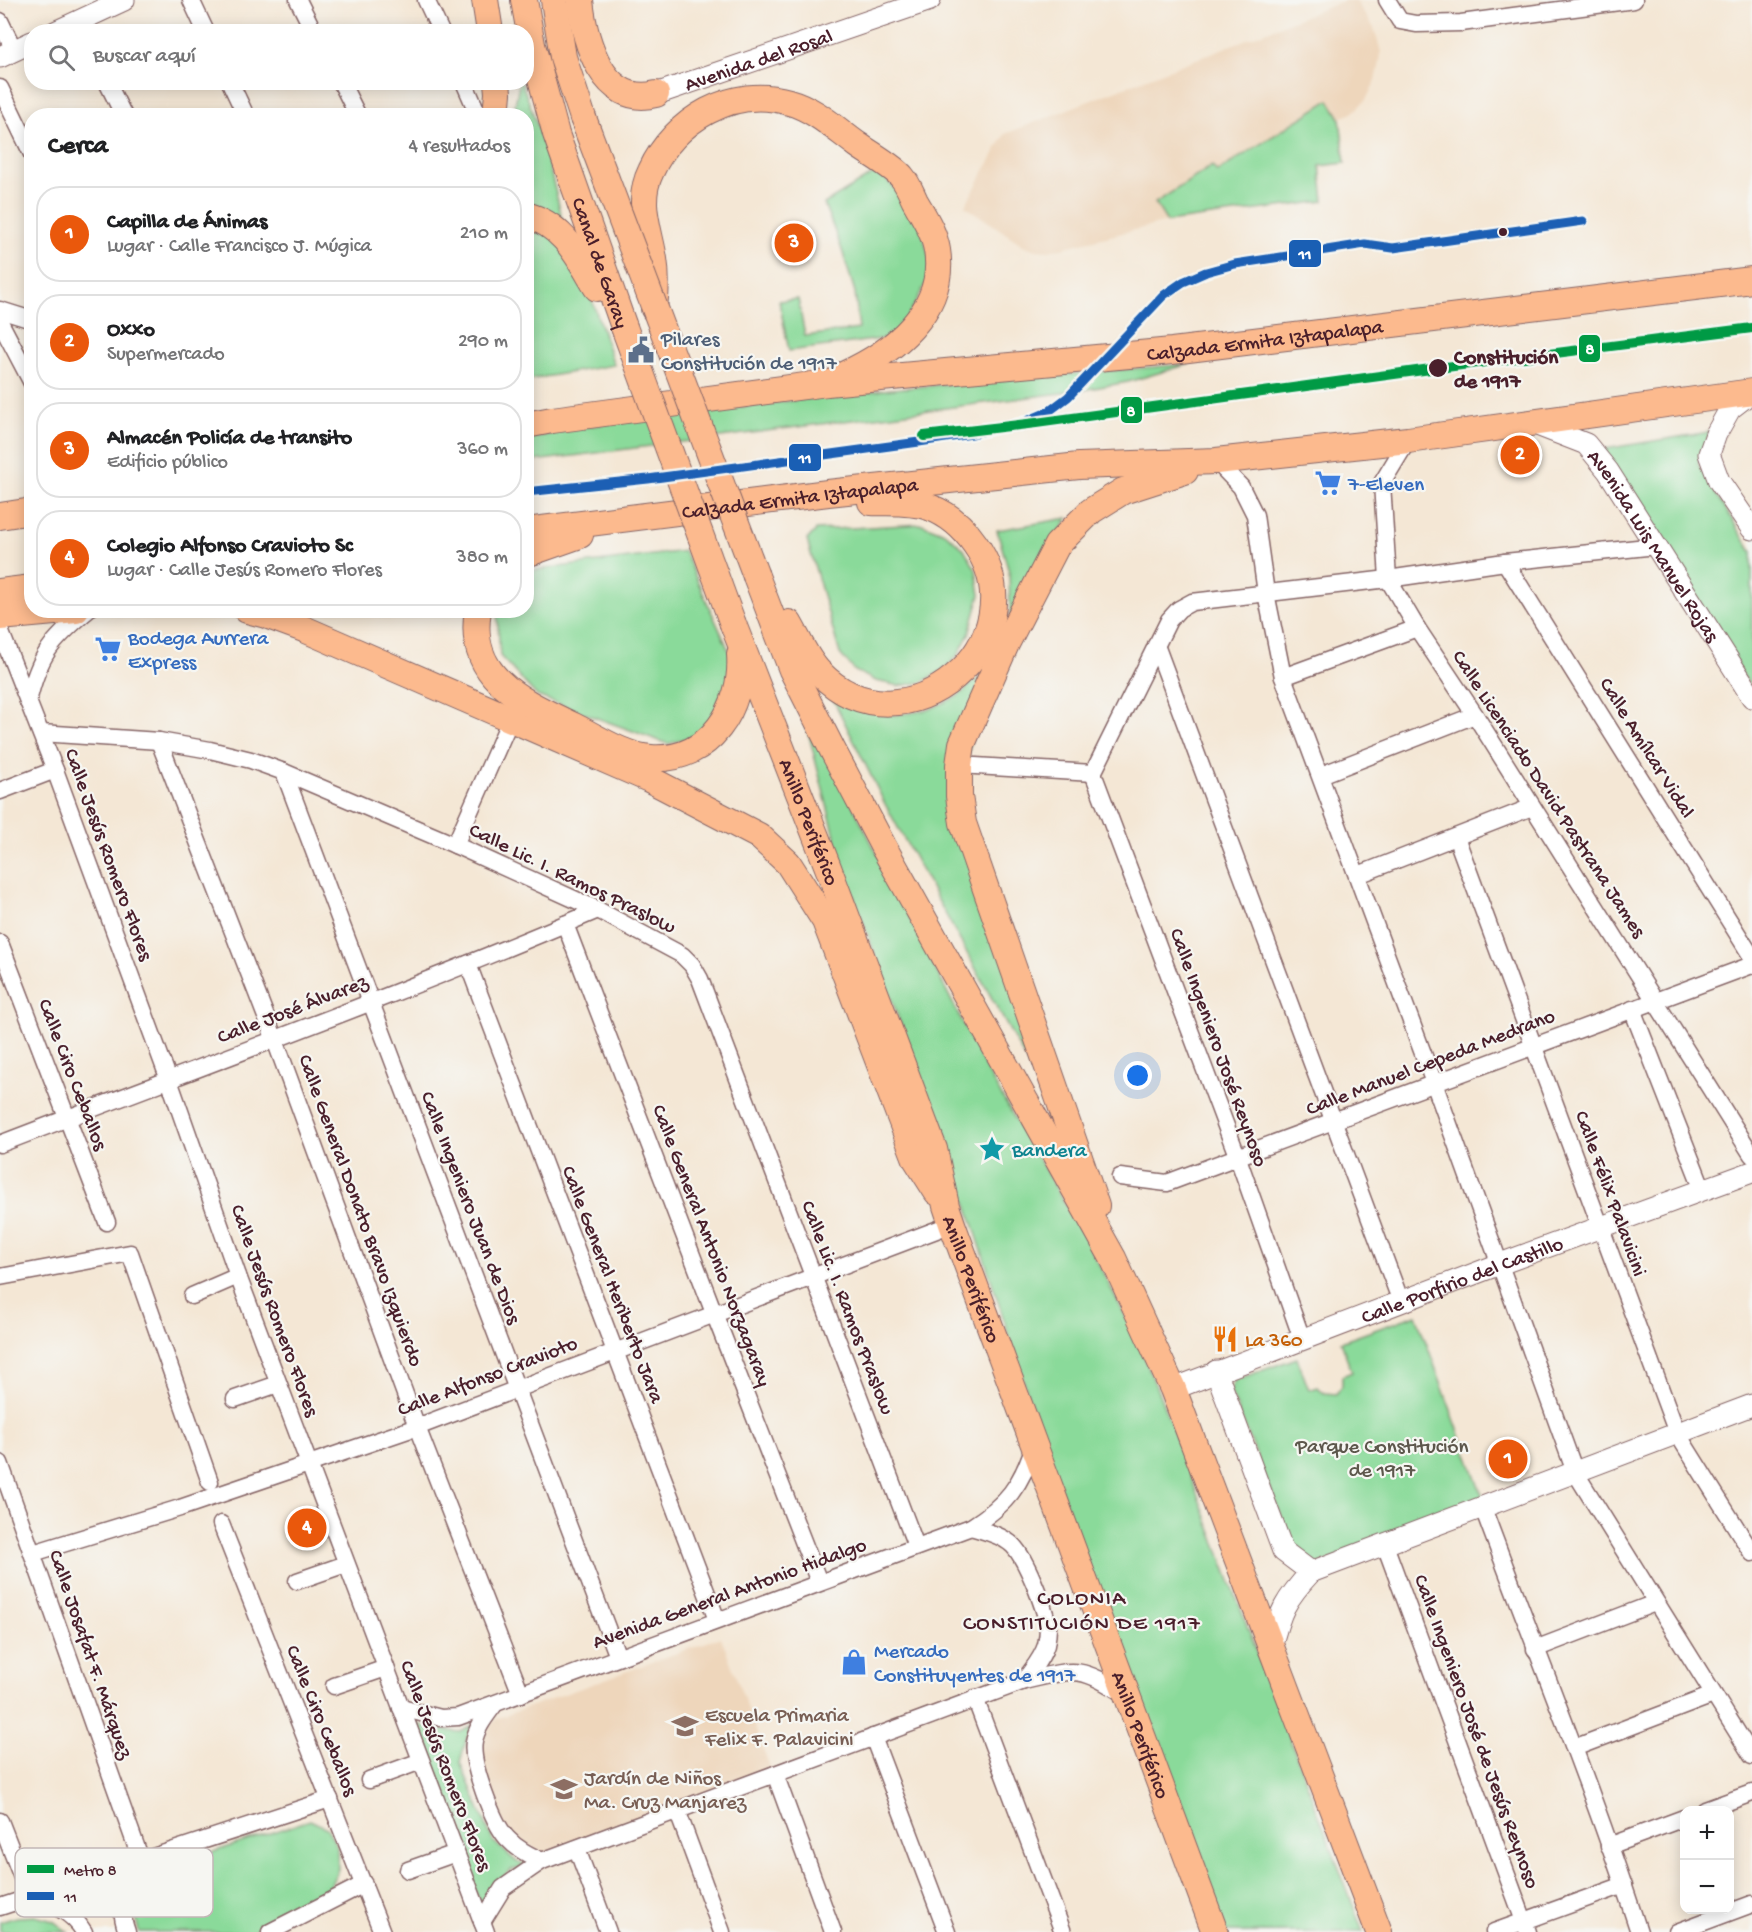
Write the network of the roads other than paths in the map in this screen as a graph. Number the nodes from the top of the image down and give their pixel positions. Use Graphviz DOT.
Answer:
graph roads {
  1 [pos="124,0"];
  2 [pos="191,0"];
  3 [pos="298,0"];
  4 [pos="426,0"];
  5 [pos="485,0"];
  6 [pos="524,0"];
  7 [pos="554,0"];
  8 [pos="580,0"];
  9 [pos="930,0"];
  10 [pos="1387,0"];
  11 [pos="1634,0"];
  12 [pos="0,21"];
  13 [pos="82,24"];
  14 [pos="202,24"];
  15 [pos="310,24"];
  16 [pos="437,24"];
  17 [pos="489,24"];
  18 [pos="529,24"];
  19 [pos="15,50"];
  20 [pos="534,51"];
  21 [pos="0,88"];
  22 [pos="111,90"];
  23 [pos="234,90"];
  24 [pos="345,90"];
  25 [pos="470,90"];
  26 [pos="498,90"];
  27 [pos="656,94"];
  28 [pos="120,108"];
  29 [pos="242,108"];
  30 [pos="354,108"];
  31 [pos="482,108"];
  32 [pos="490,108"];
  33 [pos="24,138"];
  34 [pos="534,218"];
  35 [pos="1752,280"];
  36 [pos="0,310"];
  37 [pos="654,310"];
  38 [pos="24,318"];
  39 [pos="0,322"];
  40 [pos="624,327"];
  41 [pos="24,368"];
  42 [pos="827,383"];
  43 [pos="1752,392"];
  44 [pos="534,419"];
  45 [pos="552,420"];
  46 [pos="534,423"];
  47 [pos="1532,423"];
  48 [pos="1408,440"];
  49 [pos="1216,461"];
  50 [pos="828,493"];
  51 [pos="24,512"];
  52 [pos="0,516"];
  53 [pos="610,521"];
  54 [pos="1752,529"];
  55 [pos="534,530"];
  56 [pos="1656,546"];
  57 [pos="534,551"];
  58 [pos="1505,562"];
  59 [pos="756,576"];
  60 [pos="1388,579"];
  61 [pos="24,589"];
  62 [pos="0,592"];
  63 [pos="1266,593"];
  64 [pos="24,615"];
  65 [pos="0,617"];
  66 [pos="79,618"];
  67 [pos="274,618"];
  68 [pos="478,618"];
  69 [pos="733,624"];
  70 [pos="1417,628"];
  71 [pos="0,630"];
  72 [pos="1156,645"];
  73 [pos="1283,677"];
  74 [pos="1752,697"];
  75 [pos="28,702"];
  76 [pos="1475,715"];
  77 [pos="511,718"];
  78 [pos="41,733"];
  79 [pos="159,741"];
  80 [pos="959,765"];
  81 [pos="55,770"];
  82 [pos="284,772"];
  83 [pos="1093,772"];
  84 [pos="1321,775"];
  85 [pos="0,791"];
  86 [pos="1532,807"];
  87 [pos="1456,837"];
  88 [pos="455,845"];
  89 [pos="1358,875"];
  90 [pos="598,910"];
  91 [pos="565,924"];
  92 [pos="0,943"];
  93 [pos="1752,957"];
  94 [pos="468,964"];
  95 [pos="1752,965"];
  96 [pos="1656,1000"];
  97 [pos="370,1002"];
  98 [pos="1632,1009"];
  99 [pos="275,1040"];
  100 [pos="1534,1046"];
  101 [pos="169,1080"];
  102 [pos="1434,1083"];
  103 [pos="66,1118"];
  104 [pos="1334,1121"];
  105 [pos="0,1143"];
  106 [pos="1752,1155"];
  107 [pos="1238,1158"];
  108 [pos="1752,1172"];
  109 [pos="1120,1177"];
  110 [pos="1703,1190"];
  111 [pos="949,1215"];
  112 [pos="107,1222"];
  113 [pos="1600,1228"];
  114 [pos="1113,1258"];
  115 [pos="1500,1264"];
  116 [pos="238,1276"];
  117 [pos="813,1276"];
  118 [pos="0,1277"];
  119 [pos="192,1296"];
  120 [pos="1401,1302"];
  121 [pos="714,1313"];
  122 [pos="1302,1339"];
  123 [pos="616,1350"];
  124 [pos="1216,1371"];
  125 [pos="278,1383"];
  126 [pos="517,1388"];
  127 [pos="1173,1389"];
  128 [pos="235,1399"];
  129 [pos="1752,1405"];
  130 [pos="417,1427"];
  131 [pos="1677,1433"];
  132 [pos="1034,1445"];
  133 [pos="0,1463"];
  134 [pos="310,1464"];
  135 [pos="1575,1472"];
  136 [pos="210,1482"];
  137 [pos="1483,1508"];
  138 [pos="221,1524"];
  139 [pos="971,1527"];
  140 [pos="1385,1545"];
  141 [pos="916,1546"];
  142 [pos="1752,1552"];
  143 [pos="33,1553"];
  144 [pos="346,1564"];
  145 [pos="1311,1572"];
  146 [pos="297,1581"];
  147 [pos="819,1582"];
  148 [pos="1655,1603"];
  149 [pos="717,1620"];
  150 [pos="1271,1648"];
  151 [pos="1535,1649"];
  152 [pos="618,1657"];
  153 [pos="386,1668"];
  154 [pos="1023,1681"];
  155 [pos="334,1686"];
  156 [pos="521,1694"];
  157 [pos="1713,1695"];
  158 [pos="1127,1696"];
  159 [pos="975,1698"];
  160 [pos="494,1705"];
  161 [pos="401,1708"];
  162 [pos="873,1737"];
  163 [pos="1574,1748"];
  164 [pos="1752,1756"];
  165 [pos="421,1761"];
  166 [pos="775,1774"];
  167 [pos="369,1780"];
  168 [pos="1752,1793"];
  169 [pos="330,1799"];
  170 [pos="1716,1806"];
  171 [pos="677,1810"];
  172 [pos="1680,1819"];
  173 [pos="0,1821"];
  174 [pos="1609,1846"];
  175 [pos="137,1848"];
  176 [pos="178,1848"];
  177 [pos="577,1849"];
  178 [pos="456,1853"];
  179 [pos="15,1860"];
  180 [pos="542,1861"];
  181 [pos="408,1870"];
  182 [pos="364,1884"];
  183 [pos="1624,1885"];
  184 [pos="15,1902"];
  185 [pos="1752,1904"];
  186 [pos="0,1907"];
  187 [pos="72,1917"];
  188 [pos="122,1917"];
  189 [pos="484,1927"];
  190 [pos="1526,1927"];
  191 [pos="84,1932"];
  192 [pos="127,1932"];
  193 [pos="270,1932"];
  194 [pos="382,1932"];
  195 [pos="608,1932"];
  196 [pos="722,1932"];
  197 [pos="833,1932"];
  198 [pos="947,1932"];
  199 [pos="1062,1932"];
  200 [pos="1215,1932"];
  201 [pos="1379,1932"];
  202 [pos="1494,1932"];
  203 [pos="1639,1932"];
  204 [pos="1677,1932"];
  1 -- 13 [label="street"];
  2 -- 14 [label="street"];
  3 -- 15 [label="street"];
  4 -- 16 [label="street"];
  5 -- 17 [label="main road"];
  6 -- 18 [label="main road, Canal de Garay"];
  7 -- 37 [label="main road, Canal de Garay, bridge"];
  8 -- 27 [label="main road"];
  9 -- 27 [label="street, Avenida del Rosal"];
  10 -- 11 [label="street"];
  12 -- 19 [label="street"];
  20 -- 40 [label="main road, Canal de Garay"];
  21 -- 33 [label="street"];
  22 -- 28 [label="street"];
  23 -- 29 [label="street"];
  24 -- 30 [label="street"];
  25 -- 31 [label="street"];
  26 -- 32 [label="main road"];
  34 -- 40 [label="main road"];
  35 -- 42 [label="main road, Calzada Ermita Iztapalapa"];
  36 -- 38 [label="street"];
  37 -- 42 [label="main road"];
  37 -- 59 [label="main road, Canal de Garay, bridge"];
  39 -- 41 [label="street"];
  40 -- 69 [label="main road, Canal de Garay, bridge"];
  42 -- 45 [label="main road, Calzada Ermita Iztapalapa"];
  43 -- 47 [label="main road, Calzada Ermita Iztapalapa"];
  43 -- 54 [label="street"];
  44 -- 45 [label="main road"];
  45 -- 46 [label="main road, Calzada Ermita Iztapalapa"];
  47 -- 48 [label="main road, Calzada Ermita Iztapalapa"];
  47 -- 56 [label="street, Avenida Luis Manuel Rojas"];
  48 -- 49 [label="main road, Calzada Ermita Iztapalapa"];
  48 -- 60 [label="street, Calle Licenciado David Pastrana James"];
  49 -- 50 [label="main road, Calzada Ermita Iztapalapa"];
  49 -- 63 [label="street"];
  49 -- 80 [label="main road"];
  50 -- 53 [label="main road, Calzada Ermita Iztapalapa"];
  50 -- 59 [label="main road"];
  51 -- 52 [label="main road"];
  53 -- 55 [label="main road, Calzada Ermita Iztapalapa"];
  53 -- 57 [label="main road"];
  56 -- 58 [label="street"];
  56 -- 74 [label="street, Avenida Luis Manuel Rojas"];
  58 -- 60 [label="street"];
  58 -- 93 [label="street, Calle Amílcar Vidal"];
  59 -- 114 [label="main road"];
  60 -- 63 [label="street"];
  60 -- 70 [label="street, Calle Licenciado David Pastrana James"];
  61 -- 62 [label="main road"];
  63 -- 72 [label="street"];
  63 -- 73 [label="street"];
  64 -- 65 [label="main road"];
  66 -- 75 [label="street"];
  67 -- 77 [label="main road"];
  68 -- 69 [label="main road"];
  69 -- 111 [label="main road, Anillo Periférico"];
  70 -- 73 [label="street"];
  70 -- 76 [label="street, Calle Licenciado David Pastrana James"];
  71 -- 75 [label="street, Calle Jesús Romero Flores"];
  72 -- 83 [label="street"];
  72 -- 104 [label="street"];
  73 -- 84 [label="street"];
  75 -- 78 [label="street, Calle Jesús Romero Flores"];
  76 -- 84 [label="street"];
  76 -- 86 [label="street, Calle Licenciado David Pastrana James"];
  77 -- 88 [label="street"];
  77 -- 111 [label="main road"];
  78 -- 79 [label="street, Calle Lic. I. Ramos Praslow"];
  78 -- 81 [label="street, Calle Jesús Romero Flores"];
  79 -- 82 [label="street, Calle Lic. I. Ramos Praslow"];
  79 -- 99 [label="street, Calle General Donato Bravo Izquierdo"];
  80 -- 83 [label="street"];
  80 -- 114 [label="main road"];
  81 -- 85 [label="street"];
  81 -- 101 [label="street, Calle Jesús Romero Flores"];
  82 -- 88 [label="street, Calle Lic. I. Ramos Praslow"];
  82 -- 97 [label="street, Calle Ingeniero Juan de Dios"];
  83 -- 107 [label="street, Calle Ingeniero José Reynoso"];
  84 -- 89 [label="street"];
  86 -- 87 [label="street"];
  86 -- 96 [label="street, Calle Licenciado David Pastrana James"];
  87 -- 89 [label="street"];
  87 -- 100 [label="street, Calle Félix Palavicini"];
  88 -- 90 [label="street, Calle Lic. I. Ramos Praslow"];
  89 -- 102 [label="street"];
  90 -- 91 [label="street, Calle José Álvarez"];
  90 -- 117 [label="street, Calle Lic. I. Ramos Praslow"];
  91 -- 94 [label="street, Calle José Álvarez"];
  91 -- 121 [label="street, Calle General Antonio Norzagaray"];
  92 -- 103 [label="street, Calle Ciro Ceballos"];
  94 -- 97 [label="street, Calle José Álvarez"];
  94 -- 123 [label="street, Calle General Heriberto Jara"];
  95 -- 96 [label="street, Calle Manuel Cepeda Medrano"];
  96 -- 98 [label="street, Calle Manuel Cepeda Medrano"];
  96 -- 106 [label="street, Calle Licenciado David Pastrana James"];
  97 -- 99 [label="street, Calle José Álvarez"];
  97 -- 126 [label="street, Calle Ingeniero Juan de Dios"];
  98 -- 100 [label="street, Calle Manuel Cepeda Medrano"];
  98 -- 110 [label="street"];
  99 -- 101 [label="street, Calle José Álvarez"];
  99 -- 130 [label="street, Calle General Donato Bravo Izquierdo"];
  100 -- 102 [label="street, Calle Manuel Cepeda Medrano"];
  100 -- 113 [label="street, Calle Félix Palavicini"];
  101 -- 103 [label="street, Calle José Álvarez"];
  101 -- 116 [label="street, Calle Jesús Romero Flores"];
  102 -- 104 [label="street, Calle Manuel Cepeda Medrano"];
  102 -- 115 [label="street"];
  103 -- 105 [label="street, Calle José Álvarez"];
  103 -- 112 [label="street, Calle Ciro Ceballos"];
  104 -- 107 [label="street, Calle Manuel Cepeda Medrano"];
  104 -- 120 [label="street"];
  107 -- 109 [label="street, Calle Manuel Cepeda Medrano"];
  107 -- 122 [label="street, Calle Ingeniero José Reynoso"];
  108 -- 110 [label="street, Calle Porfirio del Castillo"];
  110 -- 113 [label="street, Calle Porfirio del Castillo"];
  111 -- 117 [label="street, Calle Alfonso Cravioto"];
  111 -- 132 [label="main road, Anillo Periférico"];
  113 -- 115 [label="street, Calle Porfirio del Castillo"];
  113 -- 131 [label="street, Calle Félix Palavicini"];
  114 -- 127 [label="main road"];
  115 -- 120 [label="street, Calle Porfirio del Castillo"];
  115 -- 135 [label="street"];
  116 -- 119 [label="street"];
  116 -- 125 [label="street, Calle Jesús Romero Flores"];
  117 -- 121 [label="street, Calle Alfonso Cravioto"];
  117 -- 141 [label="street, Calle Lic. I. Ramos Praslow"];
  118 -- 136 [label="street"];
  120 -- 122 [label="street, Calle Porfirio del Castillo"];
  121 -- 123 [label="street, Calle Alfonso Cravioto"];
  121 -- 147 [label="street, Calle General Antonio Norzagaray"];
  122 -- 124 [label="street, Calle Porfirio del Castillo"];
  123 -- 126 [label="street, Calle Alfonso Cravioto"];
  123 -- 149 [label="street, Calle General Heriberto Jara"];
  124 -- 127 [label="street, Calle Porfirio del Castillo"];
  124 -- 145 [label="street"];
  125 -- 128 [label="street"];
  125 -- 134 [label="street, Calle Jesús Romero Flores"];
  126 -- 130 [label="street, Calle Alfonso Cravioto"];
  126 -- 152 [label="street, Calle Ingeniero Juan de Dios"];
  127 -- 150 [label="main road"];
  129 -- 131 [label="street"];
  130 -- 134 [label="street, Calle Alfonso Cravioto"];
  130 -- 156 [label="street, Calle General Donato Bravo Izquierdo"];
  131 -- 135 [label="street"];
  131 -- 142 [label="street, Calle Félix Palavicini"];
  132 -- 139 [label="street, Avenida General Antonio Hidalgo"];
  132 -- 158 [label="main road, Anillo Periférico"];
  133 -- 143 [label="street, Calle Josafat F. Márquez"];
  134 -- 143 [label="street, Calle Alfonso Cravioto"];
  134 -- 144 [label="street, Calle Jesús Romero Flores"];
  135 -- 137 [label="street"];
  135 -- 148 [label="street"];
  137 -- 140 [label="street"];
  137 -- 151 [label="street"];
  138 -- 169 [label="street, Calle Ciro Ceballos"];
  139 -- 141 [label="street, Avenida General Antonio Hidalgo"];
  139 -- 154 [label="street"];
  140 -- 145 [label="street"];
  140 -- 190 [label="street, Calle Ingeniero José de Jesús Reynoso"];
  141 -- 147 [label="street, Avenida General Antonio Hidalgo"];
  143 -- 175 [label="street, Calle Josafat F. Márquez"];
  144 -- 146 [label="street"];
  144 -- 153 [label="street, Calle Jesús Romero Flores"];
  145 -- 150 [label="street"];
  147 -- 149 [label="street, Avenida General Antonio Hidalgo"];
  148 -- 151 [label="street"];
  148 -- 157 [label="street"];
  149 -- 152 [label="street, Avenida General Antonio Hidalgo"];
  150 -- 201 [label="main road"];
  151 -- 163 [label="street"];
  152 -- 156 [label="street, Avenida General Antonio Hidalgo"];
  153 -- 155 [label="street"];
  153 -- 161 [label="street, Calle Jesús Romero Flores"];
  154 -- 158 [label="street"];
  154 -- 159 [label="street"];
  156 -- 160 [label="street, Avenida General Antonio Hidalgo"];
  157 -- 163 [label="street"];
  157 -- 164 [label="street"];
  158 -- 200 [label="main road, Anillo Periférico"];
  159 -- 162 [label="street"];
  159 -- 199 [label="street"];
  160 -- 161 [label="street, Avenida General Antonio Hidalgo"];
  160 -- 180 [label="street"];
  161 -- 165 [label="street, Calle Jesús Romero Flores"];
  162 -- 166 [label="street"];
  162 -- 198 [label="street"];
  163 -- 174 [label="street"];
  165 -- 167 [label="street"];
  165 -- 178 [label="street, Calle Jesús Romero Flores"];
  166 -- 171 [label="street"];
  166 -- 197 [label="street"];
  168 -- 170 [label="street"];
  169 -- 176 [label="street"];
  169 -- 182 [label="street, Calle Ciro Ceballos"];
  171 -- 177 [label="street"];
  171 -- 196 [label="street"];
  172 -- 174 [label="street"];
  173 -- 179 [label="street"];
  174 -- 183 [label="street"];
  177 -- 180 [label="street"];
  177 -- 195 [label="street"];
  178 -- 181 [label="street"];
  178 -- 189 [label="street, Calle Jesús Romero Flores"];
  180 -- 189 [label="street"];
  182 -- 193 [label="street"];
  182 -- 194 [label="street, Calle Ciro Ceballos"];
  183 -- 190 [label="street"];
  183 -- 203 [label="street"];
  184 -- 186 [label="street"];
  185 -- 204 [label="street"];
  187 -- 191 [label="street"];
  188 -- 192 [label="street"];
  190 -- 202 [label="street"];
}
